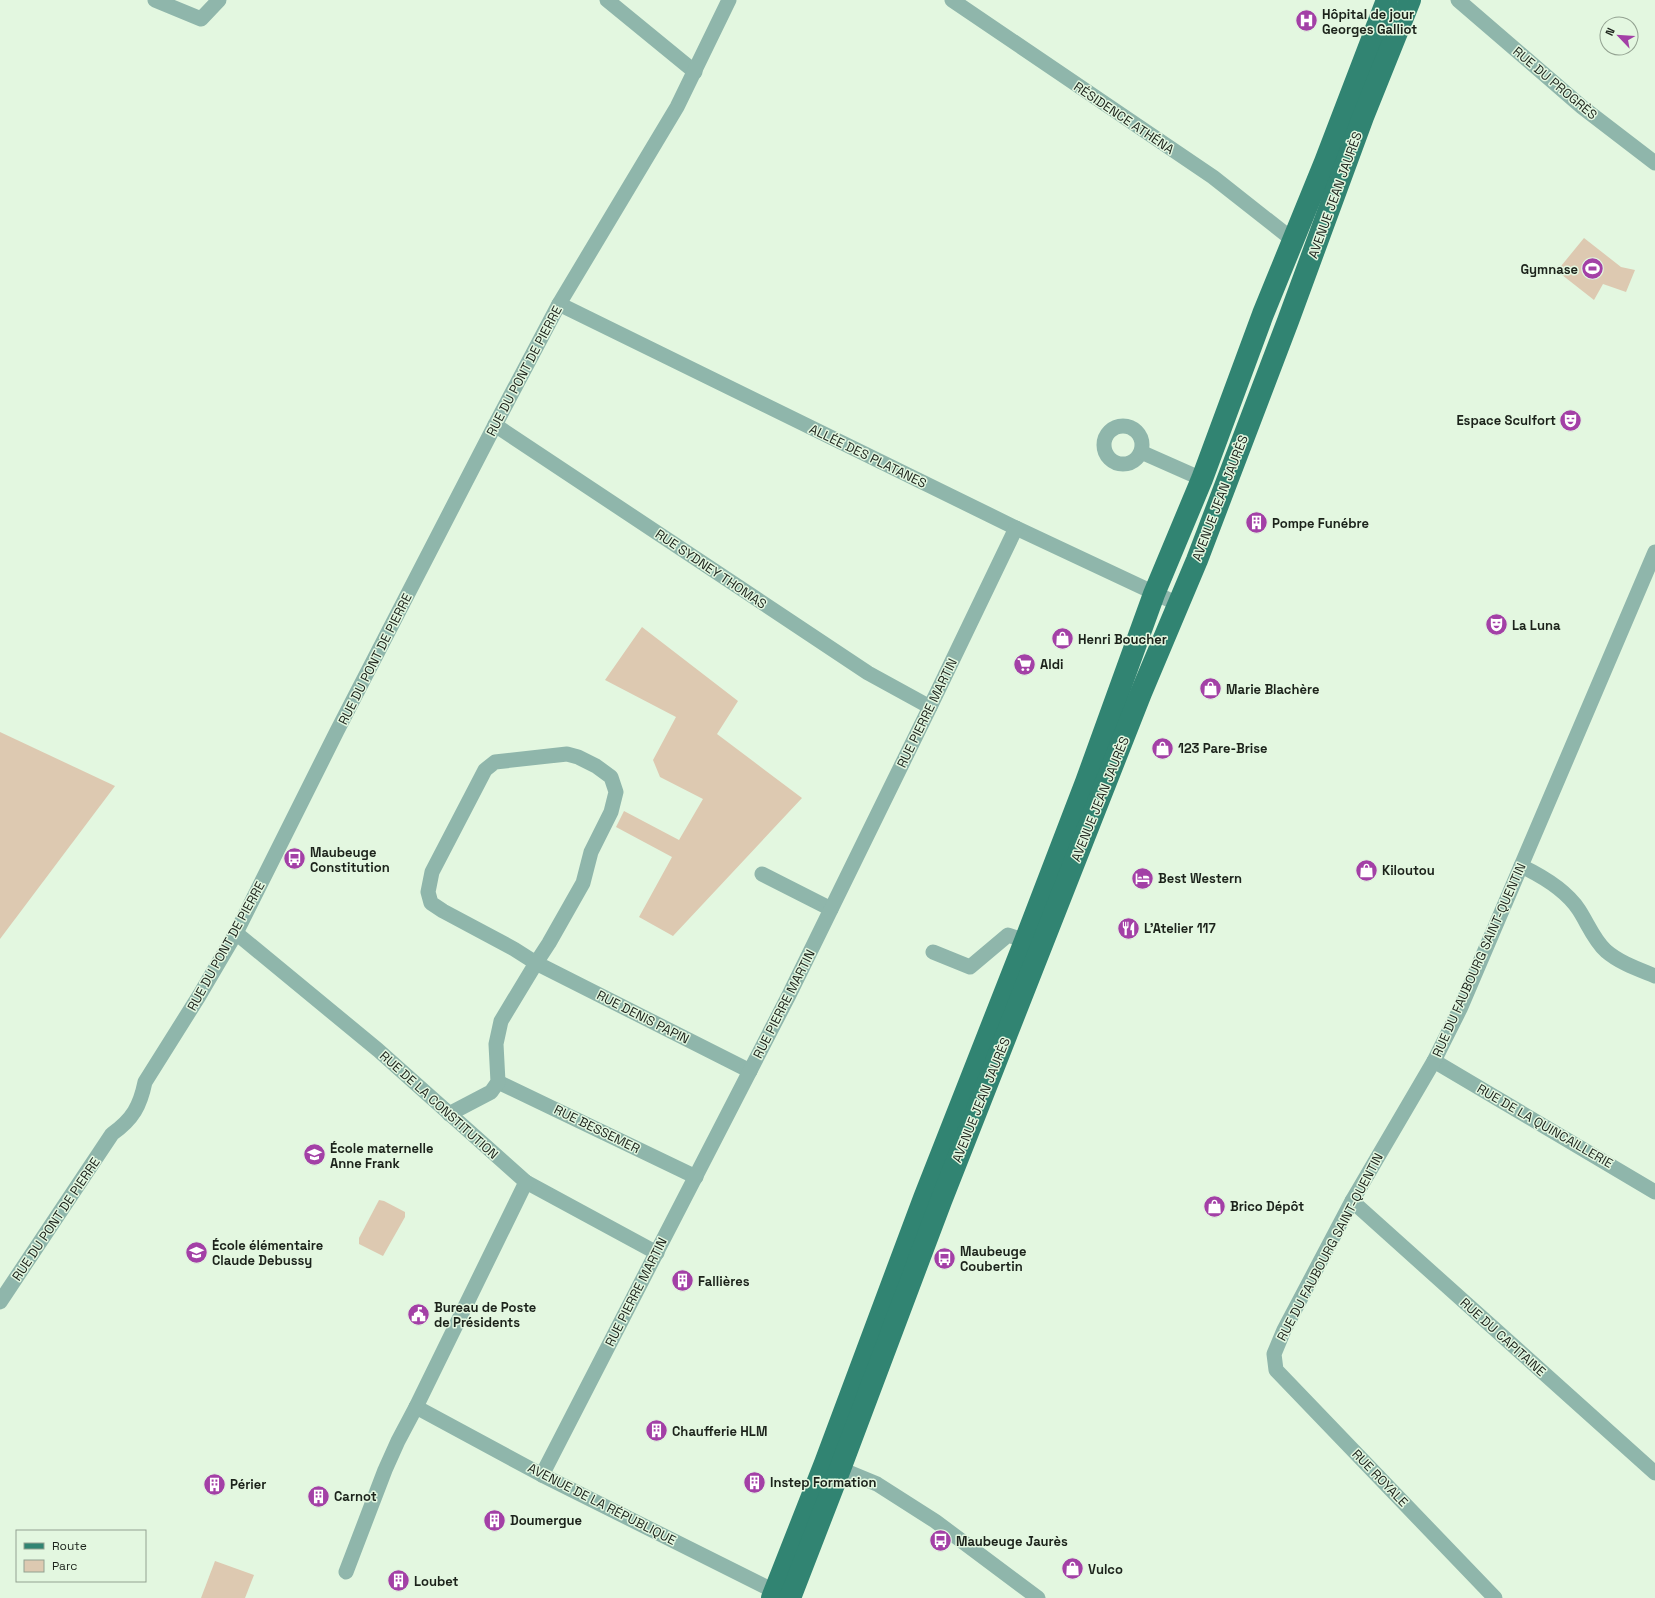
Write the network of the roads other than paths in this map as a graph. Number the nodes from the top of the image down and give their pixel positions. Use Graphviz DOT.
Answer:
graph roads {
  1 [pos="155,0"];
  2 [pos="219,0"];
  3 [pos="607,0"];
  4 [pos="729,0"];
  5 [pos="952,0"];
  6 [pos="1387,0"];
  7 [pos="1410,0"];
  8 [pos="1458,0"];
  9 [pos="695,72"];
  10 [pos="1655,163"];
  11 [pos="1293,240"];
  12 [pos="559,304"];
  13 [pos="495,425"];
  14 [pos="1141,452"];
  15 [pos="1202,479"];
  16 [pos="1016,528"];
  17 [pos="1655,552"];
  18 [pos="1154,594"];
  19 [pos="1178,604"];
  20 [pos="930,707"];
  21 [pos="1521,866"];
  22 [pos="762,874"];
  23 [pos="831,909"];
  24 [pos="236,933"];
  25 [pos="1025,941"];
  26 [pos="933,952"];
  27 [pos="536,963"];
  28 [pos="1655,976"];
  29 [pos="1434,1060"];
  30 [pos="750,1072"];
  31 [pos="498,1082"];
  32 [pos="449,1114"];
  33 [pos="696,1177"];
  34 [pos="526,1182"];
  35 [pos="1655,1192"];
  36 [pos="1352,1201"];
  37 [pos="657,1253"];
  38 [pos="0,1302"];
  39 [pos="1274,1354"];
  40 [pos="416,1407"];
  41 [pos="833,1466"];
  42 [pos="1655,1473"];
  43 [pos="542,1475"];
  44 [pos="346,1572"];
  45 [pos="781,1596"];
  46 [pos="1038,1598"];
  47 [pos="1495,1598"];
  1 -- 2 [label="street"];
  3 -- 9 [label="street"];
  4 -- 9 [label="street, RUE DU PONT DE PIERRE"];
  5 -- 11 [label="street, RÉSIDENCE ATHÉNA"];
  6 -- 11 [label="main road, AVENUE JEAN JAURÈS"];
  7 -- 19 [label="main road, AVENUE JEAN JAURÈS"];
  8 -- 10 [label="street, RUE DU PROGRÈS"];
  9 -- 12 [label="street, RUE DU PONT DE PIERRE"];
  11 -- 15 [label="main road, AVENUE JEAN JAURÈS"];
  12 -- 13 [label="street, RUE DU PONT DE PIERRE"];
  12 -- 16 [label="street, ALLÉE DES PLATANES"];
  13 -- 20 [label="street, RUE SYDNEY THOMAS"];
  13 -- 24 [label="street, RUE DU PONT DE PIERRE"];
  14 -- 15 [label="street"];
  15 -- 18 [label="main road, AVENUE JEAN JAURÈS"];
  16 -- 18 [label="street, ALLÉE DES PLATANES"];
  16 -- 20 [label="street, RUE PIERRE MARTIN"];
  17 -- 21 [label="street, RUE DU FAUBOURG SAINT-QUENTIN"];
  18 -- 19 [label="street, ALLÉE DES PLATANES"];
  18 -- 25 [label="main road, AVENUE JEAN JAURÈS"];
  19 -- 41 [label="main road, AVENUE JEAN JAURÈS"];
  20 -- 23 [label="street, RUE PIERRE MARTIN"];
  21 -- 28 [label="street"];
  21 -- 29 [label="street, RUE DU FAUBOURG SAINT-QUENTIN"];
  22 -- 23 [label="street"];
  23 -- 30 [label="street, RUE PIERRE MARTIN"];
  24 -- 32 [label="street, RUE DE LA CONSTITUTION"];
  24 -- 38 [label="street, RUE DU PONT DE PIERRE"];
  25 -- 26 [label="street"];
  25 -- 41 [label="main road, AVENUE JEAN JAURÈS"];
  27 -- 27 [label="street"];
  27 -- 30 [label="street, RUE DENIS PAPIN"];
  27 -- 31 [label="street"];
  29 -- 35 [label="street, RUE DE LA QUINCAILLERIE"];
  29 -- 36 [label="street, RUE DU FAUBOURG SAINT-QUENTIN"];
  30 -- 33 [label="street, RUE PIERRE MARTIN"];
  31 -- 32 [label="street"];
  31 -- 33 [label="street, RUE BESSEMER"];
  32 -- 34 [label="street, RUE DE LA CONSTITUTION"];
  33 -- 37 [label="street, RUE PIERRE MARTIN"];
  34 -- 37 [label="street, RUE DE LA CONSTITUTION"];
  34 -- 40 [label="street"];
  36 -- 39 [label="street, RUE DU FAUBOURG SAINT-QUENTIN"];
  36 -- 42 [label="street, RUE DU CAPITAINE"];
  37 -- 43 [label="street, RUE PIERRE MARTIN"];
  39 -- 47 [label="street, RUE ROYALE"];
  40 -- 43 [label="street, AVENUE DE LA RÉPUBLIQUE"];
  40 -- 44 [label="street"];
  41 -- 45 [label="main road, AVENUE JEAN JAURÈS"];
  41 -- 46 [label="street"];
  43 -- 45 [label="street, AVENUE DE LA RÉPUBLIQUE"];
}
